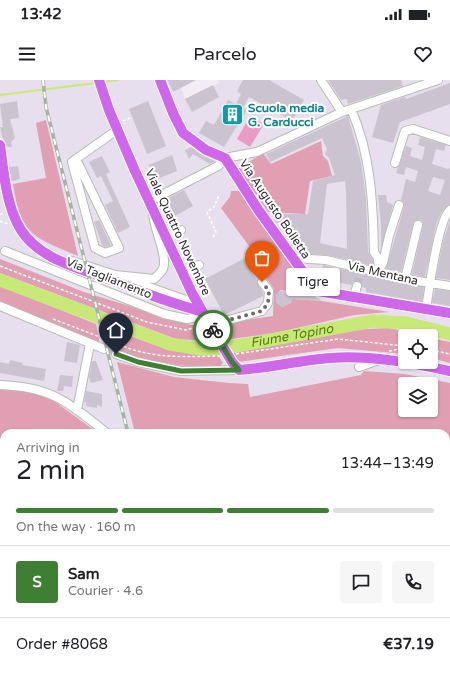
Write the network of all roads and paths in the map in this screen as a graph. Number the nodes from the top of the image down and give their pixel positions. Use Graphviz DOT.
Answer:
graph roads {
  1 [pos="160,80"];
  2 [pos="321,80"];
  3 [pos="438,80"];
  4 [pos="100,85"];
  5 [pos="351,109"];
  6 [pos="342,112"];
  7 [pos="130,118"];
  8 [pos="120,125"];
  9 [pos="450,141"];
  10 [pos="0,145"];
  11 [pos="225,158"];
  12 [pos="76,159"];
  13 [pos="395,163"];
  14 [pos="3,183"];
  15 [pos="219,195"];
  16 [pos="151,205"];
  17 [pos="399,206"];
  18 [pos="450,210"];
  19 [pos="418,225"];
  20 [pos="181,230"];
  21 [pos="172,235"];
  22 [pos="213,237"];
  23 [pos="5,251"];
  24 [pos="51,256"];
  25 [pos="292,258"];
  26 [pos="199,265"];
  27 [pos="0,266"];
  28 [pos="191,270"];
  29 [pos="379,271"];
  30 [pos="122,277"];
  31 [pos="405,279"];
  32 [pos="262,282"];
  33 [pos="430,283"];
  34 [pos="357,286"];
  35 [pos="450,286"];
  36 [pos="354,297"];
  37 [pos="0,306"];
  38 [pos="426,309"];
  39 [pos="450,313"];
  40 [pos="203,315"];
  41 [pos="110,340"];
  42 [pos="90,344"];
  43 [pos="398,346"];
  44 [pos="104,349"];
  45 [pos="398,350"];
  46 [pos="438,351"];
  47 [pos="116,354"];
  48 [pos="450,354"];
  49 [pos="218,356"];
  50 [pos="382,357"];
  51 [pos="235,362"];
  52 [pos="359,367"];
  53 [pos="450,372"];
  54 [pos="0,386"];
  55 [pos="77,410"];
  56 [pos="102,429"];
  1 -- 11 [label="main road, Via Augusto Bolletta"];
  2 -- 6 [label="street"];
  3 -- 5 [label="street"];
  4 -- 8 [label="main road, Viale Quattro Novembre"];
  5 -- 6 [label="street"];
  5 -- 29 [label="street"];
  6 -- 11 [label="street"];
  7 -- 8 [label="path"];
  8 -- 12 [label="street"];
  8 -- 16 [label="main road, Viale Quattro Novembre"];
  9 -- 13 [label="street"];
  10 -- 14 [label="main road, Via Tagliamento"];
  11 -- 16 [label="street"];
  11 -- 25 [label="main road, Via Augusto Bolletta"];
  12 -- 12 [label="street"];
  14 -- 24 [label="main road, Via Tagliamento"];
  15 -- 22 [label="path"];
  16 -- 30 [label="street, Via Tagliamento"];
  16 -- 40 [label="main road, Viale Quattro Novembre"];
  17 -- 29 [label="street"];
  18 -- 33 [label="street"];
  19 -- 31 [label="street"];
  20 -- 21 [label="street"];
  23 -- 40 [label="street, Via Tagliamento"];
  24 -- 30 [label="street, Via Tagliamento"];
  24 -- 40 [label="main road, Via Tagliamento"];
  25 -- 29 [label="street, Via Mentana"];
  25 -- 36 [label="main road, Via Augusto Bolletta"];
  26 -- 28 [label="street"];
  27 -- 40 [label="path"];
  29 -- 31 [label="street, Via Mentana"];
  30 -- 40 [label="street"];
  31 -- 33 [label="street, Via Mentana"];
  32 -- 40 [label="street"];
  33 -- 35 [label="street, Via Mentana"];
  33 -- 38 [label="street"];
  34 -- 36 [label="street"];
  36 -- 38 [label="main road, Via Augusto Bolletta"];
  37 -- 42 [label="street"];
  38 -- 39 [label="main road, Via Augusto Bolletta"];
  40 -- 51 [label="main road, Viale Quattro Novembre, bridge"];
  41 -- 49 [label="path"];
  42 -- 44 [label="street"];
  42 -- 55 [label="street"];
  43 -- 51 [label="path"];
  45 -- 50 [label="path"];
  46 -- 48 [label="path"];
  47 -- 51 [label="street"];
  50 -- 51 [label="main road"];
  50 -- 52 [label="street"];
  50 -- 53 [label="main road"];
  54 -- 55 [label="street"];
  55 -- 56 [label="street"];
}
